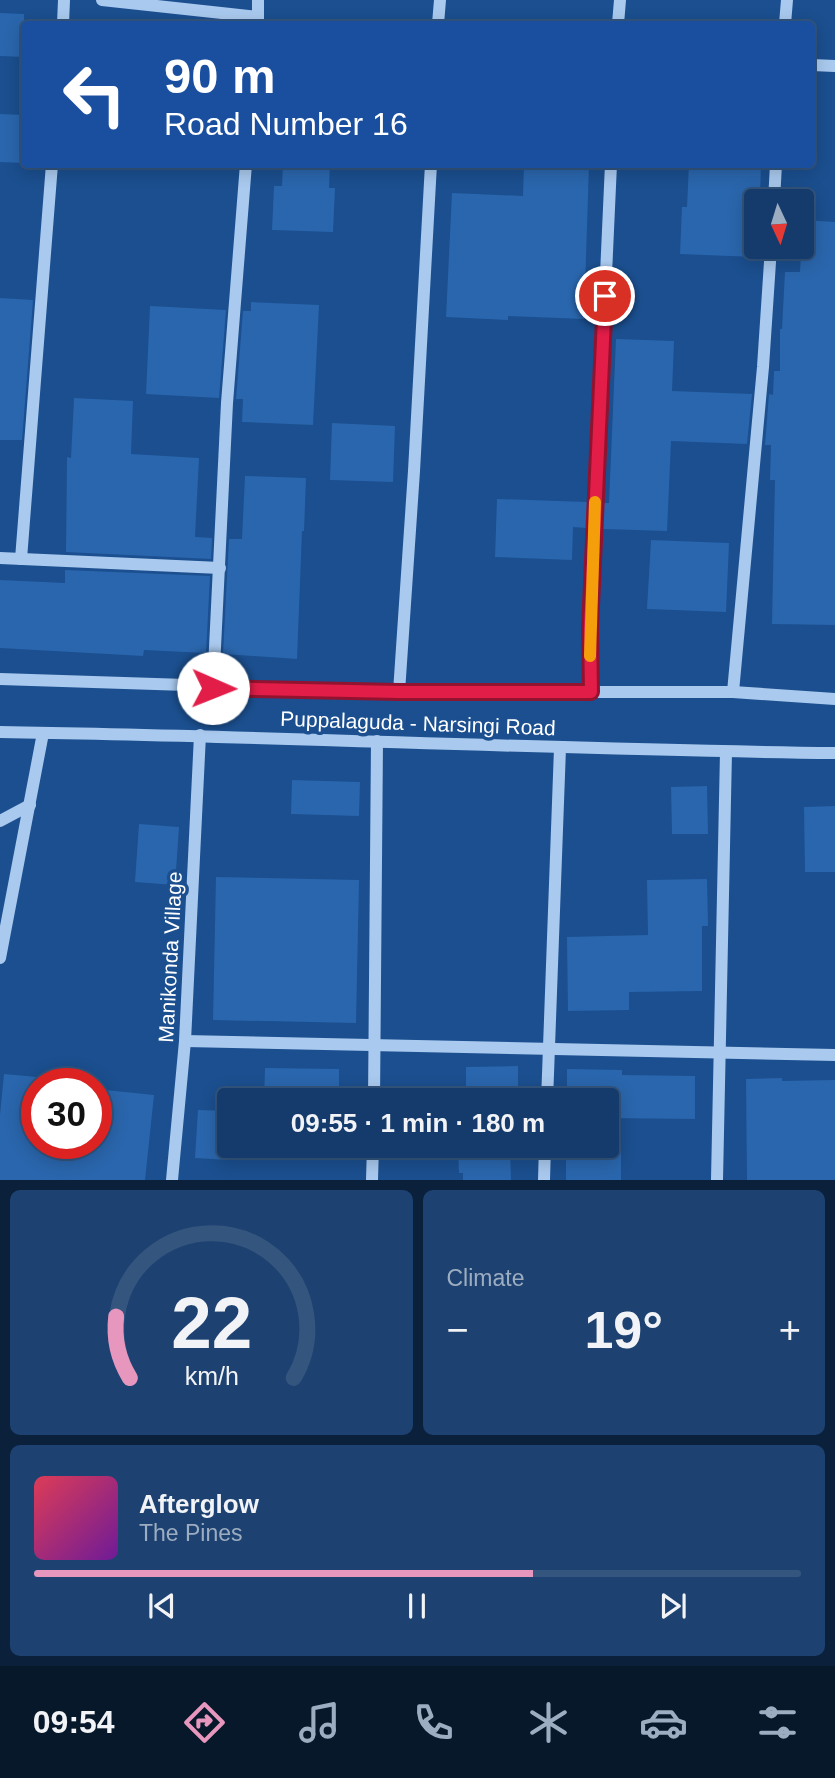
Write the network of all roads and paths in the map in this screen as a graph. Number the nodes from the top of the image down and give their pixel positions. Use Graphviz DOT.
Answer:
graph roads {
  1 [pos="64,0"];
  2 [pos="103,0"];
  3 [pos="258,0"];
  4 [pos="440,0"];
  5 [pos="620,0"];
  6 [pos="787,0"];
  7 [pos="63,21"];
  8 [pos="258,21"];
  9 [pos="438,21"];
  10 [pos="618,21"];
  11 [pos="785,21"];
  12 [pos="815,65"];
  13 [pos="835,66"];
  14 [pos="52,168"];
  15 [pos="246,168"];
  16 [pos="431,168"];
  17 [pos="611,168"];
  18 [pos="776,168"];
  19 [pos="775,189"];
  20 [pos="770,259"];
  21 [pos="0,558"];
  22 [pos="21,559"];
  23 [pos="220,568"];
  24 [pos="0,679"];
  25 [pos="213,688"];
  26 [pos="399,692"];
  27 [pos="591,692"];
  28 [pos="733,692"];
  29 [pos="835,699"];
  30 [pos="0,732"];
  31 [pos="43,733"];
  32 [pos="200,735"];
  33 [pos="377,741"];
  34 [pos="560,748"];
  35 [pos="726,752"];
  36 [pos="835,753"];
  37 [pos="30,806"];
  38 [pos="0,821"];
  39 [pos="0,958"];
  40 [pos="185,1041"];
  41 [pos="376,1045"];
  42 [pos="548,1049"];
  43 [pos="720,1053"];
  44 [pos="835,1055"];
  45 [pos="374,1088"];
  46 [pos="547,1088"];
  47 [pos="373,1158"];
  48 [pos="545,1158"];
  49 [pos="172,1180"];
  50 [pos="372,1180"];
  51 [pos="544,1180"];
  52 [pos="717,1180"];
  1 -- 7 [label="street"];
  2 -- 8 [label="street"];
  3 -- 8 [label="street"];
  4 -- 9 [label="street"];
  5 -- 10 [label="street"];
  6 -- 11 [label="street"];
  12 -- 13 [label="street"];
  14 -- 22 [label="street"];
  15 -- 23 [label="street"];
  16 -- 26 [label="street"];
  17 -- 27 [label="street"];
  18 -- 19 [label="street"];
  20 -- 28 [label="street"];
  21 -- 22 [label="street"];
  22 -- 23 [label="street"];
  23 -- 25 [label="street"];
  24 -- 25 [label="street"];
  25 -- 26 [label="street"];
  26 -- 27 [label="street"];
  27 -- 28 [label="street"];
  28 -- 29 [label="street"];
  30 -- 31 [label="street, Puppalaguda - Narsingi Road"];
  31 -- 32 [label="street, Puppalaguda - Narsingi Road"];
  31 -- 37 [label="street"];
  32 -- 33 [label="street, Puppalaguda - Narsingi Road"];
  32 -- 40 [label="street, Manikonda Village"];
  33 -- 34 [label="street, Puppalaguda - Narsingi Road"];
  33 -- 41 [label="street"];
  34 -- 35 [label="street, Puppalaguda - Narsingi Road"];
  34 -- 42 [label="street"];
  35 -- 36 [label="street, Puppalaguda - Narsingi Road"];
  35 -- 43 [label="street"];
  37 -- 38 [label="street"];
  37 -- 39 [label="street"];
  40 -- 41 [label="street"];
  40 -- 49 [label="street, Manikonda Village"];
  41 -- 42 [label="street"];
  41 -- 45 [label="street"];
  42 -- 43 [label="street"];
  42 -- 46 [label="street"];
  43 -- 44 [label="street"];
  43 -- 52 [label="street"];
  47 -- 50 [label="street"];
  48 -- 51 [label="street"];
}
